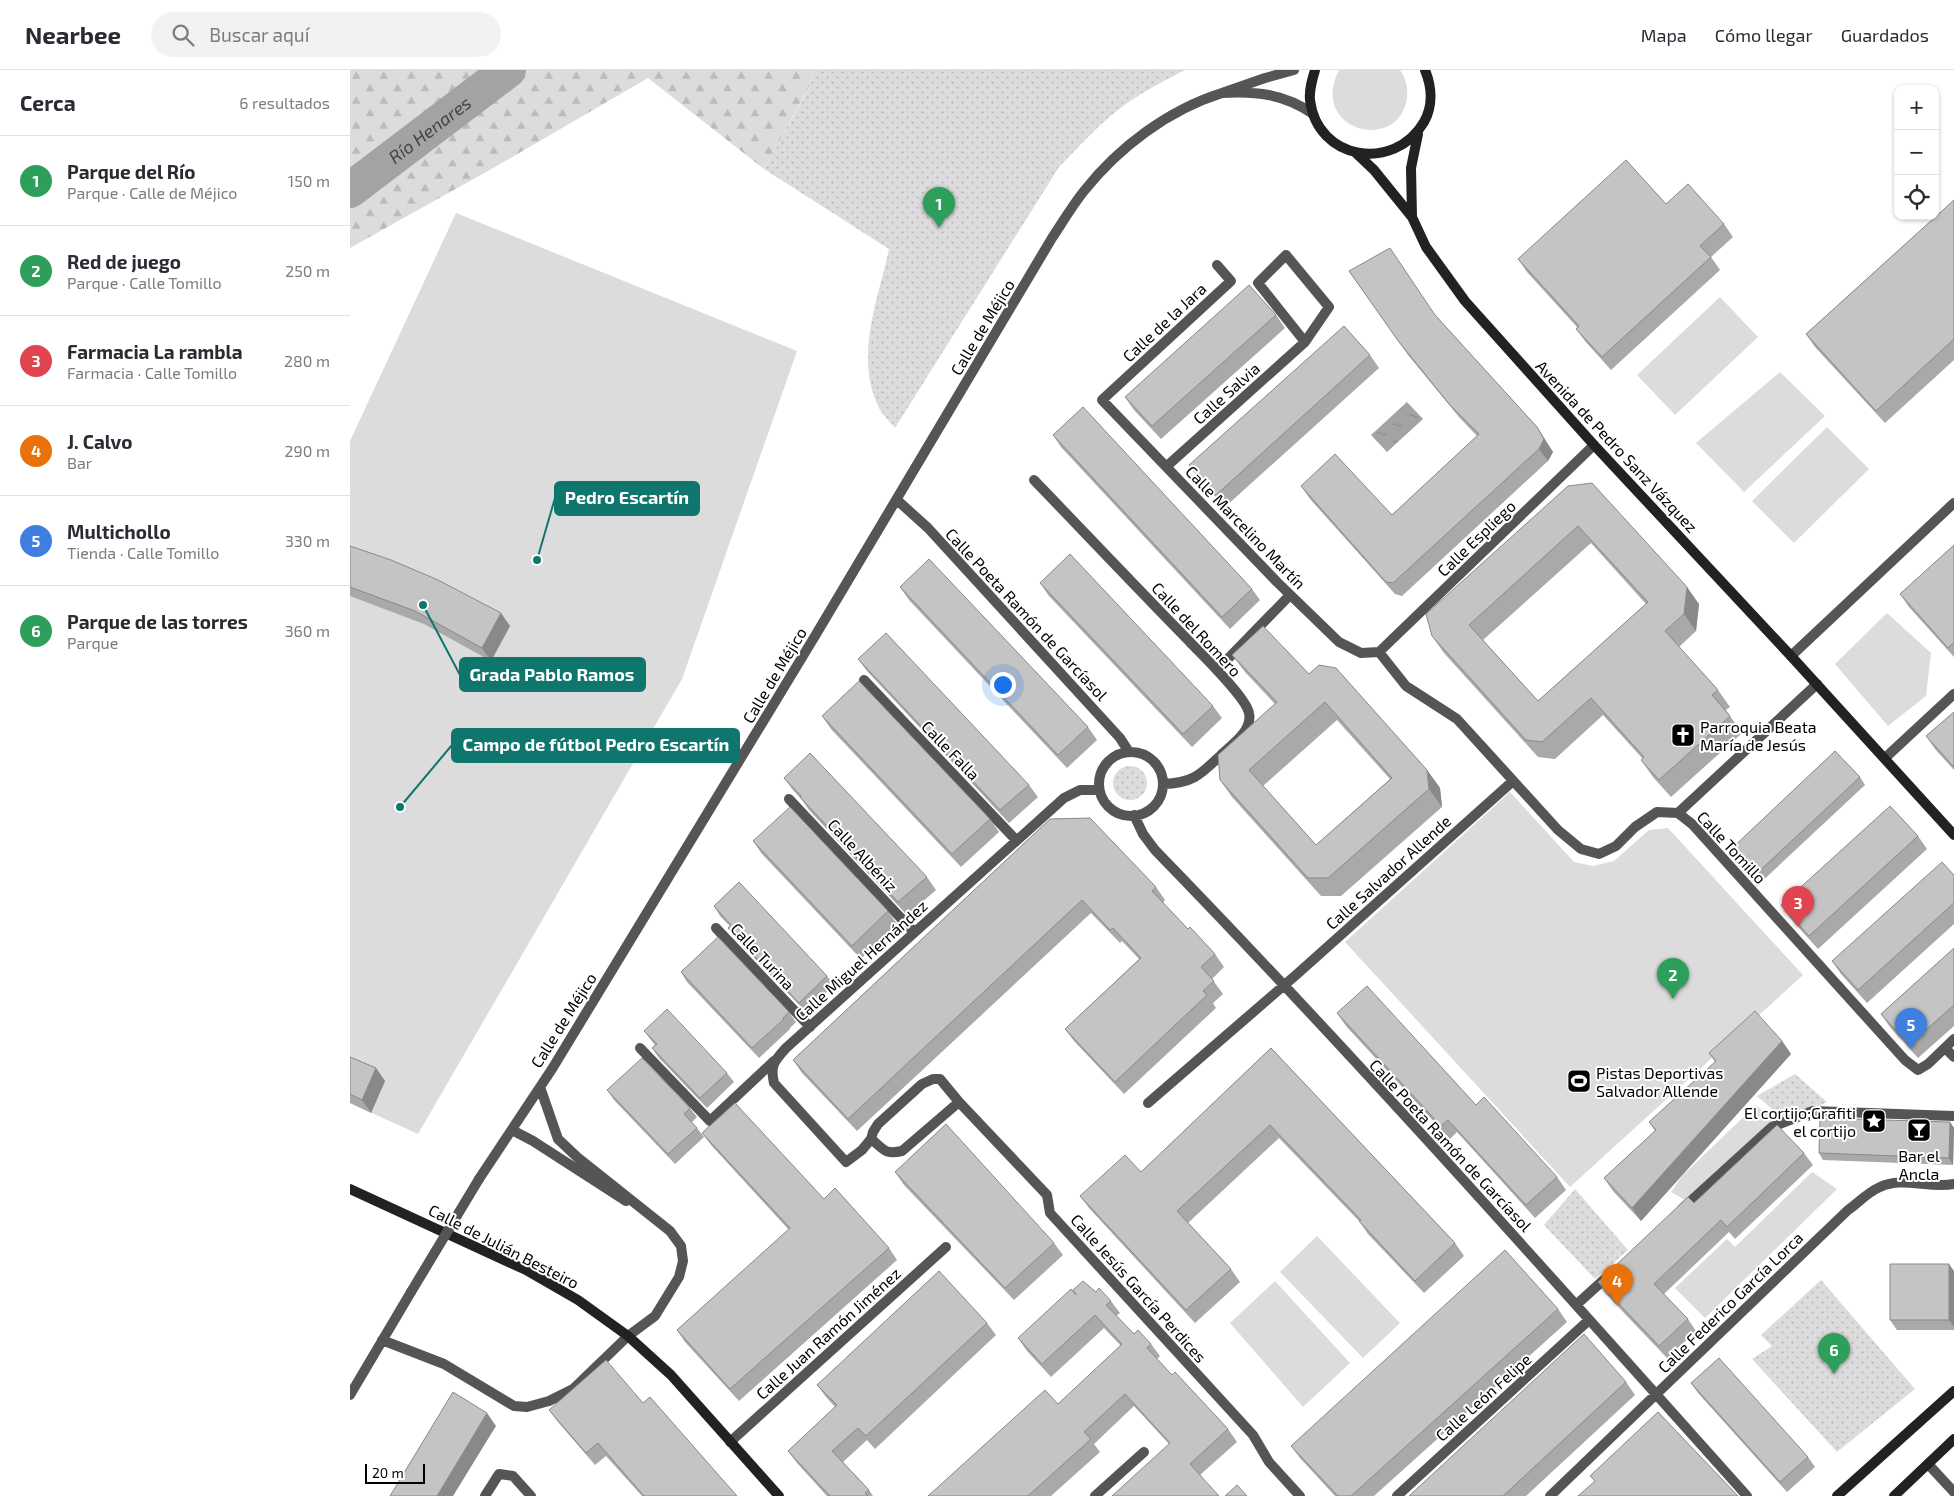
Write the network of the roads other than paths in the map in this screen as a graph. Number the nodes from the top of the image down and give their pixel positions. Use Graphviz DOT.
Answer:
graph roads {
  1 [pos="1294,70"];
  2 [pos="1315,70"];
  3 [pos="1426,70"];
  4 [pos="1222,93"];
  5 [pos="1313,114"];
  6 [pos="1418,132"];
  7 [pos="1356,153"];
  8 [pos="1412,217"];
  9 [pos="1217,265"];
  10 [pos="1305,342"];
  11 [pos="1102,400"];
  12 [pos="1594,445"];
  13 [pos="1167,466"];
  14 [pos="1034,480"];
  15 [pos="897,500"];
  16 [pos="1954,503"];
  17 [pos="1290,595"];
  18 [pos="1379,652"];
  19 [pos="1791,656"];
  20 [pos="1217,670"];
  21 [pos="864,680"];
  22 [pos="1817,684"];
  23 [pos="1954,694"];
  24 [pos="1129,752"];
  25 [pos="1885,758"];
  26 [pos="1513,781"];
  27 [pos="1163,784"];
  28 [pos="1099,790"];
  29 [pos="789,799"];
  30 [pos="1678,813"];
  31 [pos="1134,815"];
  32 [pos="1954,835"];
  33 [pos="1016,840"];
  34 [pos="716,928"];
  35 [pos="914,932"];
  36 [pos="1284,986"];
  37 [pos="810,1027"];
  38 [pos="1954,1039"];
  39 [pos="640,1048"];
  40 [pos="1945,1048"];
  41 [pos="1954,1057"];
  42 [pos="775,1060"];
  43 [pos="540,1087"];
  44 [pos="959,1102"];
  45 [pos="1148,1103"];
  46 [pos="1954,1116"];
  47 [pos="512,1130"];
  48 [pos="871,1139"];
  49 [pos="1954,1184"];
  50 [pos="350,1189"];
  51 [pos="1678,1213"];
  52 [pos="653,1216"];
  53 [pos="946,1247"];
  54 [pos="1619,1266"];
  55 [pos="1576,1305"];
  56 [pos="1589,1320"];
  57 [pos="628,1336"];
  58 [pos="382,1340"];
  59 [pos="1954,1391"];
  60 [pos="1656,1394"];
  61 [pos="350,1395"];
  62 [pos="1954,1439"];
  63 [pos="730,1442"];
  64 [pos="1144,1452"];
  65 [pos="1928,1464"];
  66 [pos="1954,1492"];
  67 [pos="485,1496"];
  68 [pos="530,1496"];
  69 [pos="779,1496"];
  70 [pos="1095,1496"];
  71 [pos="1300,1496"];
  72 [pos="1397,1496"];
  73 [pos="1550,1496"];
  74 [pos="1746,1496"];
  75 [pos="1837,1496"];
  76 [pos="1894,1496"];
  1 -- 4 [label="street, Calle de Méjico"];
  2 -- 5 [label="street"];
  3 -- 6 [label="street"];
  4 -- 5 [label="street, Calle de Méjico"];
  4 -- 15 [label="street, Calle de Méjico"];
  5 -- 7 [label="street"];
  6 -- 7 [label="street"];
  6 -- 8 [label="street, Avenida de Pedro Sanz Vázquez"];
  7 -- 8 [label="street, Avenida de Pedro Sanz Vázquez"];
  8 -- 12 [label="street, Avenida de Pedro Sanz Vázquez"];
  9 -- 11 [label="street, Calle de la Jara"];
  10 -- 10 [label="street, Calle Salvia"];
  10 -- 13 [label="street, Calle Salvia"];
  11 -- 13 [label="street, Calle Marcelino Martín"];
  12 -- 18 [label="street, Calle Espliego"];
  12 -- 19 [label="street, Avenida de Pedro Sanz Vázquez"];
  13 -- 17 [label="street, Calle Marcelino Martín"];
  14 -- 20 [label="street, Calle del Romero"];
  15 -- 24 [label="street, Calle Poeta Ramón de Garcíasol"];
  15 -- 43 [label="street, Calle de Méjico"];
  16 -- 19 [label="street"];
  17 -- 18 [label="street, Calle Marcelino Martín"];
  17 -- 20 [label="street"];
  18 -- 26 [label="street, Calle Tomillo"];
  19 -- 22 [label="street, Avenida de Pedro Sanz Vázquez"];
  20 -- 27 [label="street, Calle del Romero"];
  21 -- 33 [label="street, Calle Falla"];
  22 -- 25 [label="street, Avenida de Pedro Sanz Vázquez"];
  22 -- 30 [label="street"];
  23 -- 25 [label="street"];
  24 -- 27 [label="street"];
  24 -- 28 [label="street"];
  25 -- 32 [label="street, Avenida de Pedro Sanz Vázquez"];
  26 -- 30 [label="street, Calle Tomillo"];
  26 -- 36 [label="street, Calle Salvador Allende"];
  27 -- 31 [label="street"];
  28 -- 31 [label="street"];
  28 -- 33 [label="street, Calle Miguel Hernández"];
  29 -- 35 [label="street, Calle Albéniz"];
  30 -- 40 [label="street, Calle Tomillo"];
  31 -- 36 [label="street, Calle Poeta Ramón de Garcíasol"];
  33 -- 35 [label="street, Calle Miguel Hernández"];
  34 -- 37 [label="street, Calle Turina"];
  35 -- 37 [label="street, Calle Miguel Hernández"];
  36 -- 45 [label="street, Calle Salvador Allende"];
  36 -- 55 [label="street, Calle Poeta Ramón de Garcíasol"];
  37 -- 42 [label="street, Calle Miguel Hernández"];
  38 -- 40 [label="street, Calle Tomillo"];
  39 -- 42 [label="street, Calle Miguel Hernández"];
  40 -- 41 [label="street"];
  42 -- 48 [label="street"];
  43 -- 47 [label="street, Calle de Méjico"];
  43 -- 52 [label="street"];
  44 -- 48 [label="street"];
  44 -- 48 [label="street, Calle Jesús García Perdices"];
  44 -- 71 [label="street, Calle Jesús García Perdices"];
  46 -- 51 [label="street"];
  47 -- 52 [label="street"];
  47 -- 58 [label="street, Calle de Méjico, bridge"];
  49 -- 60 [label="street, Calle Federico García Lorca"];
  50 -- 57 [label="street, Calle de Julián Besteiro"];
  52 -- 57 [label="street"];
  53 -- 63 [label="street, Calle Juan Ramón Jiménez"];
  54 -- 55 [label="street"];
  55 -- 56 [label="street, Calle Poeta Ramón de Garcíasol"];
  56 -- 60 [label="street, Calle Poeta Ramón de Garcíasol"];
  56 -- 72 [label="street, Calle León Felipe"];
  57 -- 58 [label="street"];
  57 -- 63 [label="street, Calle de Julián Besteiro"];
  58 -- 61 [label="street, Calle de Méjico"];
  59 -- 75 [label="street"];
  60 -- 73 [label="street, Calle Federico García Lorca"];
  60 -- 74 [label="street, Calle Poeta Ramón de Garcíasol"];
  62 -- 65 [label="street"];
  63 -- 69 [label="street, Calle de Julián Besteiro"];
  64 -- 70 [label="street"];
  65 -- 66 [label="street"];
  65 -- 76 [label="street"];
  67 -- 68 [label="street"];
}
